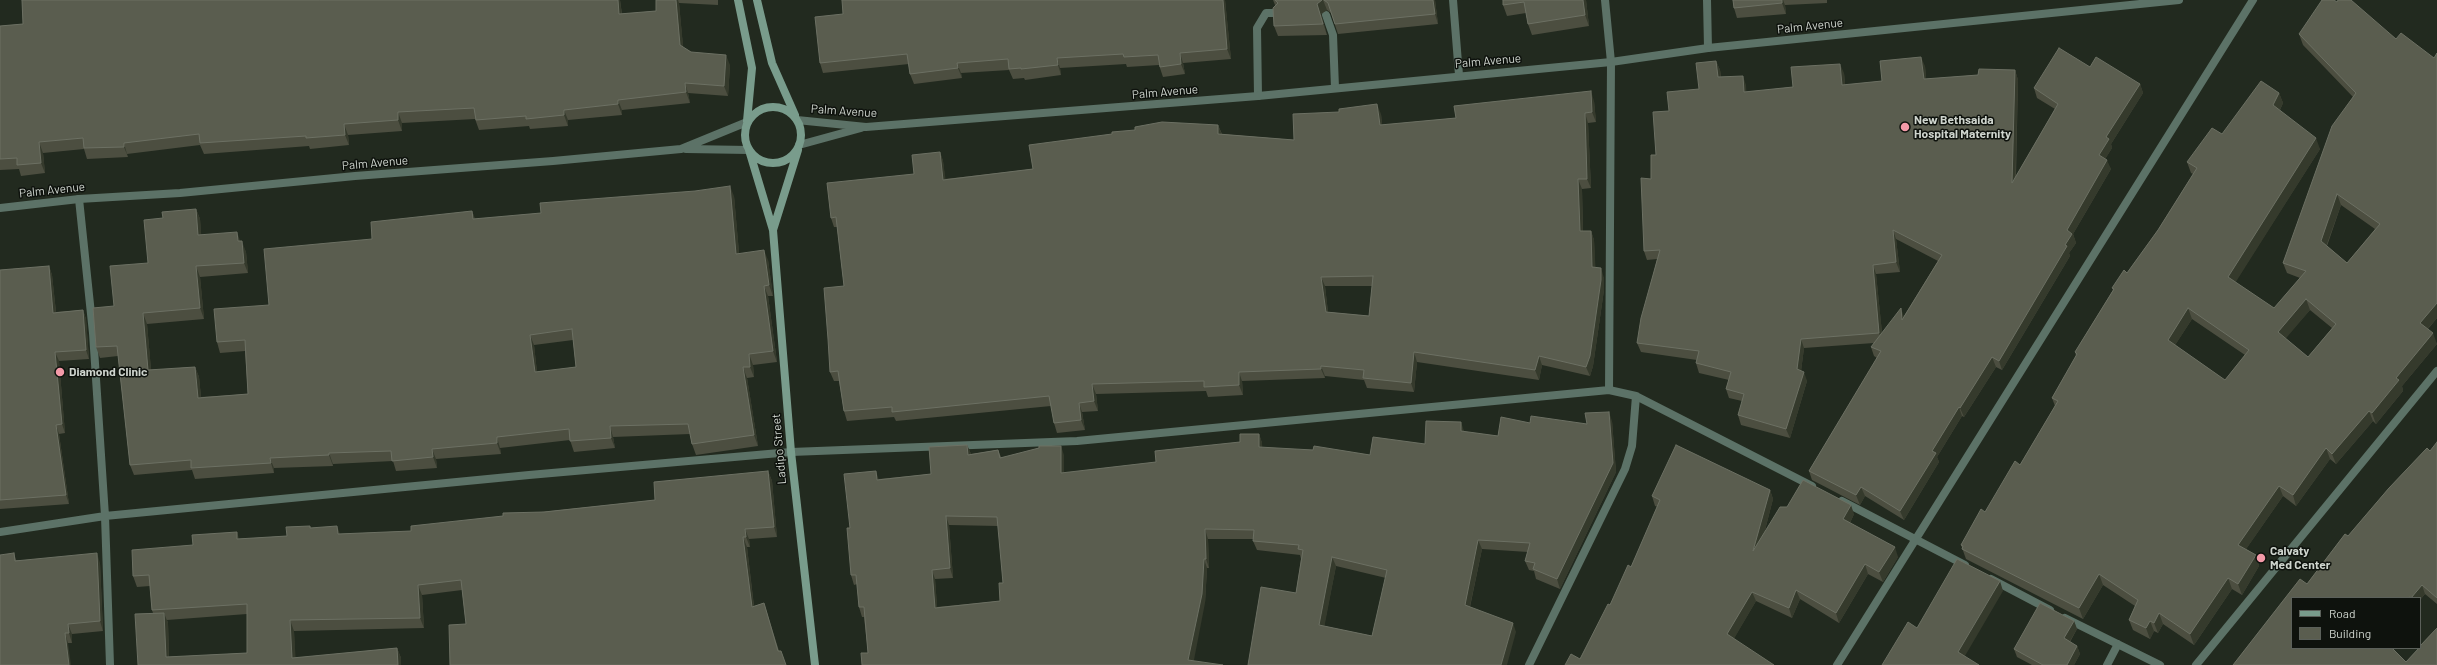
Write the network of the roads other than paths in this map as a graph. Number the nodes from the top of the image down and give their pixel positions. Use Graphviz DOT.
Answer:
graph roads {
  1 [pos="738,0"];
  2 [pos="757,0"];
  3 [pos="1453,0"];
  4 [pos="1605,0"];
  5 [pos="1707,0"];
  6 [pos="2179,0"];
  7 [pos="2253,0"];
  8 [pos="1276,13"];
  9 [pos="1326,15"];
  10 [pos="1708,48"];
  11 [pos="1611,62"];
  12 [pos="1459,75"];
  13 [pos="1335,88"];
  14 [pos="1258,96"];
  15 [pos="797,120"];
  16 [pos="747,122"];
  17 [pos="866,127"];
  18 [pos="799,145"];
  19 [pos="681,149"];
  20 [pos="749,150"];
  21 [pos="79,199"];
  22 [pos="0,208"];
  23 [pos="773,230"];
  24 [pos="2437,371"];
  25 [pos="1609,390"];
  26 [pos="1636,396"];
  27 [pos="791,452"];
  28 [pos="1818,489"];
  29 [pos="1831,496"];
  30 [pos="105,516"];
  31 [pos="0,532"];
  32 [pos="1915,538"];
  33 [pos="2118,644"];
  34 [pos="110,665"];
  35 [pos="815,665"];
  36 [pos="1529,665"];
  37 [pos="1837,665"];
  38 [pos="2107,665"];
  39 [pos="2160,665"];
  40 [pos="2196,665"];
  1 -- 16 [label="main road"];
  2 -- 15 [label="main road"];
  3 -- 12 [label="street"];
  4 -- 11 [label="street"];
  5 -- 10 [label="street"];
  6 -- 10 [label="street, Palm Avenue"];
  7 -- 32 [label="street"];
  8 -- 14 [label="street"];
  9 -- 13 [label="street"];
  10 -- 11 [label="street, Palm Avenue"];
  11 -- 12 [label="street, Palm Avenue"];
  11 -- 25 [label="street"];
  12 -- 13 [label="street, Palm Avenue"];
  13 -- 14 [label="street, Palm Avenue"];
  14 -- 17 [label="street, Palm Avenue"];
  15 -- 16 [label="main road"];
  15 -- 17 [label="street, Palm Avenue"];
  15 -- 18 [label="main road"];
  16 -- 19 [label="street, Palm Avenue"];
  16 -- 20 [label="main road"];
  17 -- 18 [label="street"];
  18 -- 20 [label="main road"];
  18 -- 23 [label="main road, Ladipo Street"];
  19 -- 20 [label="street"];
  19 -- 21 [label="street, Palm Avenue"];
  20 -- 23 [label="main road, Ladipo Street"];
  21 -- 22 [label="street, Palm Avenue"];
  21 -- 30 [label="street"];
  23 -- 27 [label="main road, Ladipo Street"];
  24 -- 40 [label="street"];
  25 -- 26 [label="street"];
  25 -- 27 [label="street"];
  26 -- 28 [label="street"];
  26 -- 36 [label="street"];
  27 -- 30 [label="street"];
  27 -- 35 [label="main road, Ladipo Street"];
  29 -- 32 [label="street"];
  30 -- 31 [label="street"];
  30 -- 34 [label="street"];
  32 -- 33 [label="street"];
  32 -- 37 [label="street"];
  33 -- 38 [label="street"];
  33 -- 39 [label="street"];
}
